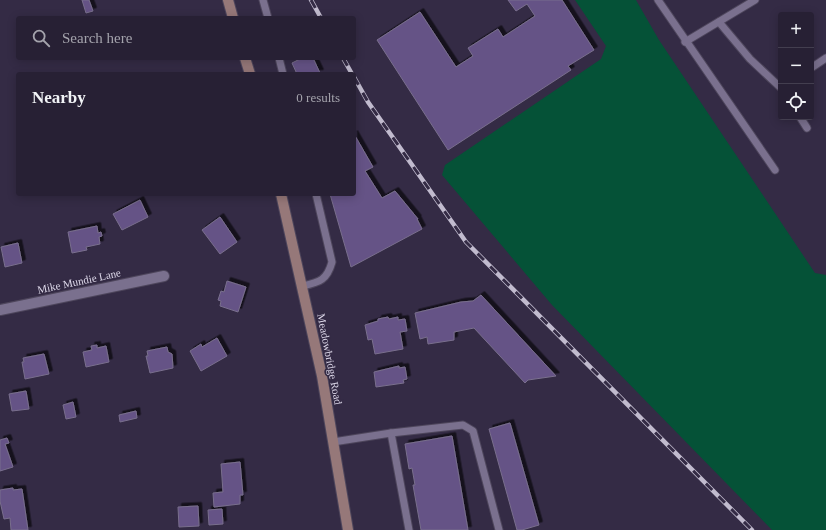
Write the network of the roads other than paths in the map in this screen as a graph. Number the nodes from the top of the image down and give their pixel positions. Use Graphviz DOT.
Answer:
graph roads {
  1 [pos="228,0"];
  2 [pos="263,0"];
  3 [pos="658,0"];
  4 [pos="755,0"];
  5 [pos="232,16"];
  6 [pos="267,16"];
  7 [pos="719,22"];
  8 [pos="685,42"];
  9 [pos="826,58"];
  10 [pos="246,60"];
  11 [pos="280,60"];
  12 [pos="814,66"];
  13 [pos="249,72"];
  14 [pos="282,72"];
  15 [pos="778,85"];
  16 [pos="802,120"];
  17 [pos="807,128"];
  18 [pos="775,170"];
  19 [pos="281,196"];
  20 [pos="316,196"];
  21 [pos="164,276"];
  22 [pos="303,286"];
  23 [pos="0,310"];
  24 [pos="392,433"];
  25 [pos="333,442"];
  26 [pos="348,530"];
  27 [pos="409,530"];
  28 [pos="499,530"];
  1 -- 5 [label="main road"];
  2 -- 6 [label="lane"];
  3 -- 8 [label="lane"];
  4 -- 7 [label="lane"];
  7 -- 8 [label="lane"];
  7 -- 15 [label="lane"];
  8 -- 18 [label="lane"];
  9 -- 12 [label="lane"];
  10 -- 13 [label="main road"];
  11 -- 14 [label="lane"];
  16 -- 17 [label="lane"];
  19 -- 22 [label="main road, Meadowbridge Road"];
  20 -- 22 [label="lane"];
  21 -- 23 [label="street, Mike Mundie Lane"];
  22 -- 25 [label="main road, Meadowbridge Road"];
  24 -- 25 [label="lane"];
  24 -- 27 [label="lane"];
  24 -- 28 [label="lane"];
  25 -- 26 [label="main road, Meadowbridge Road"];
}
